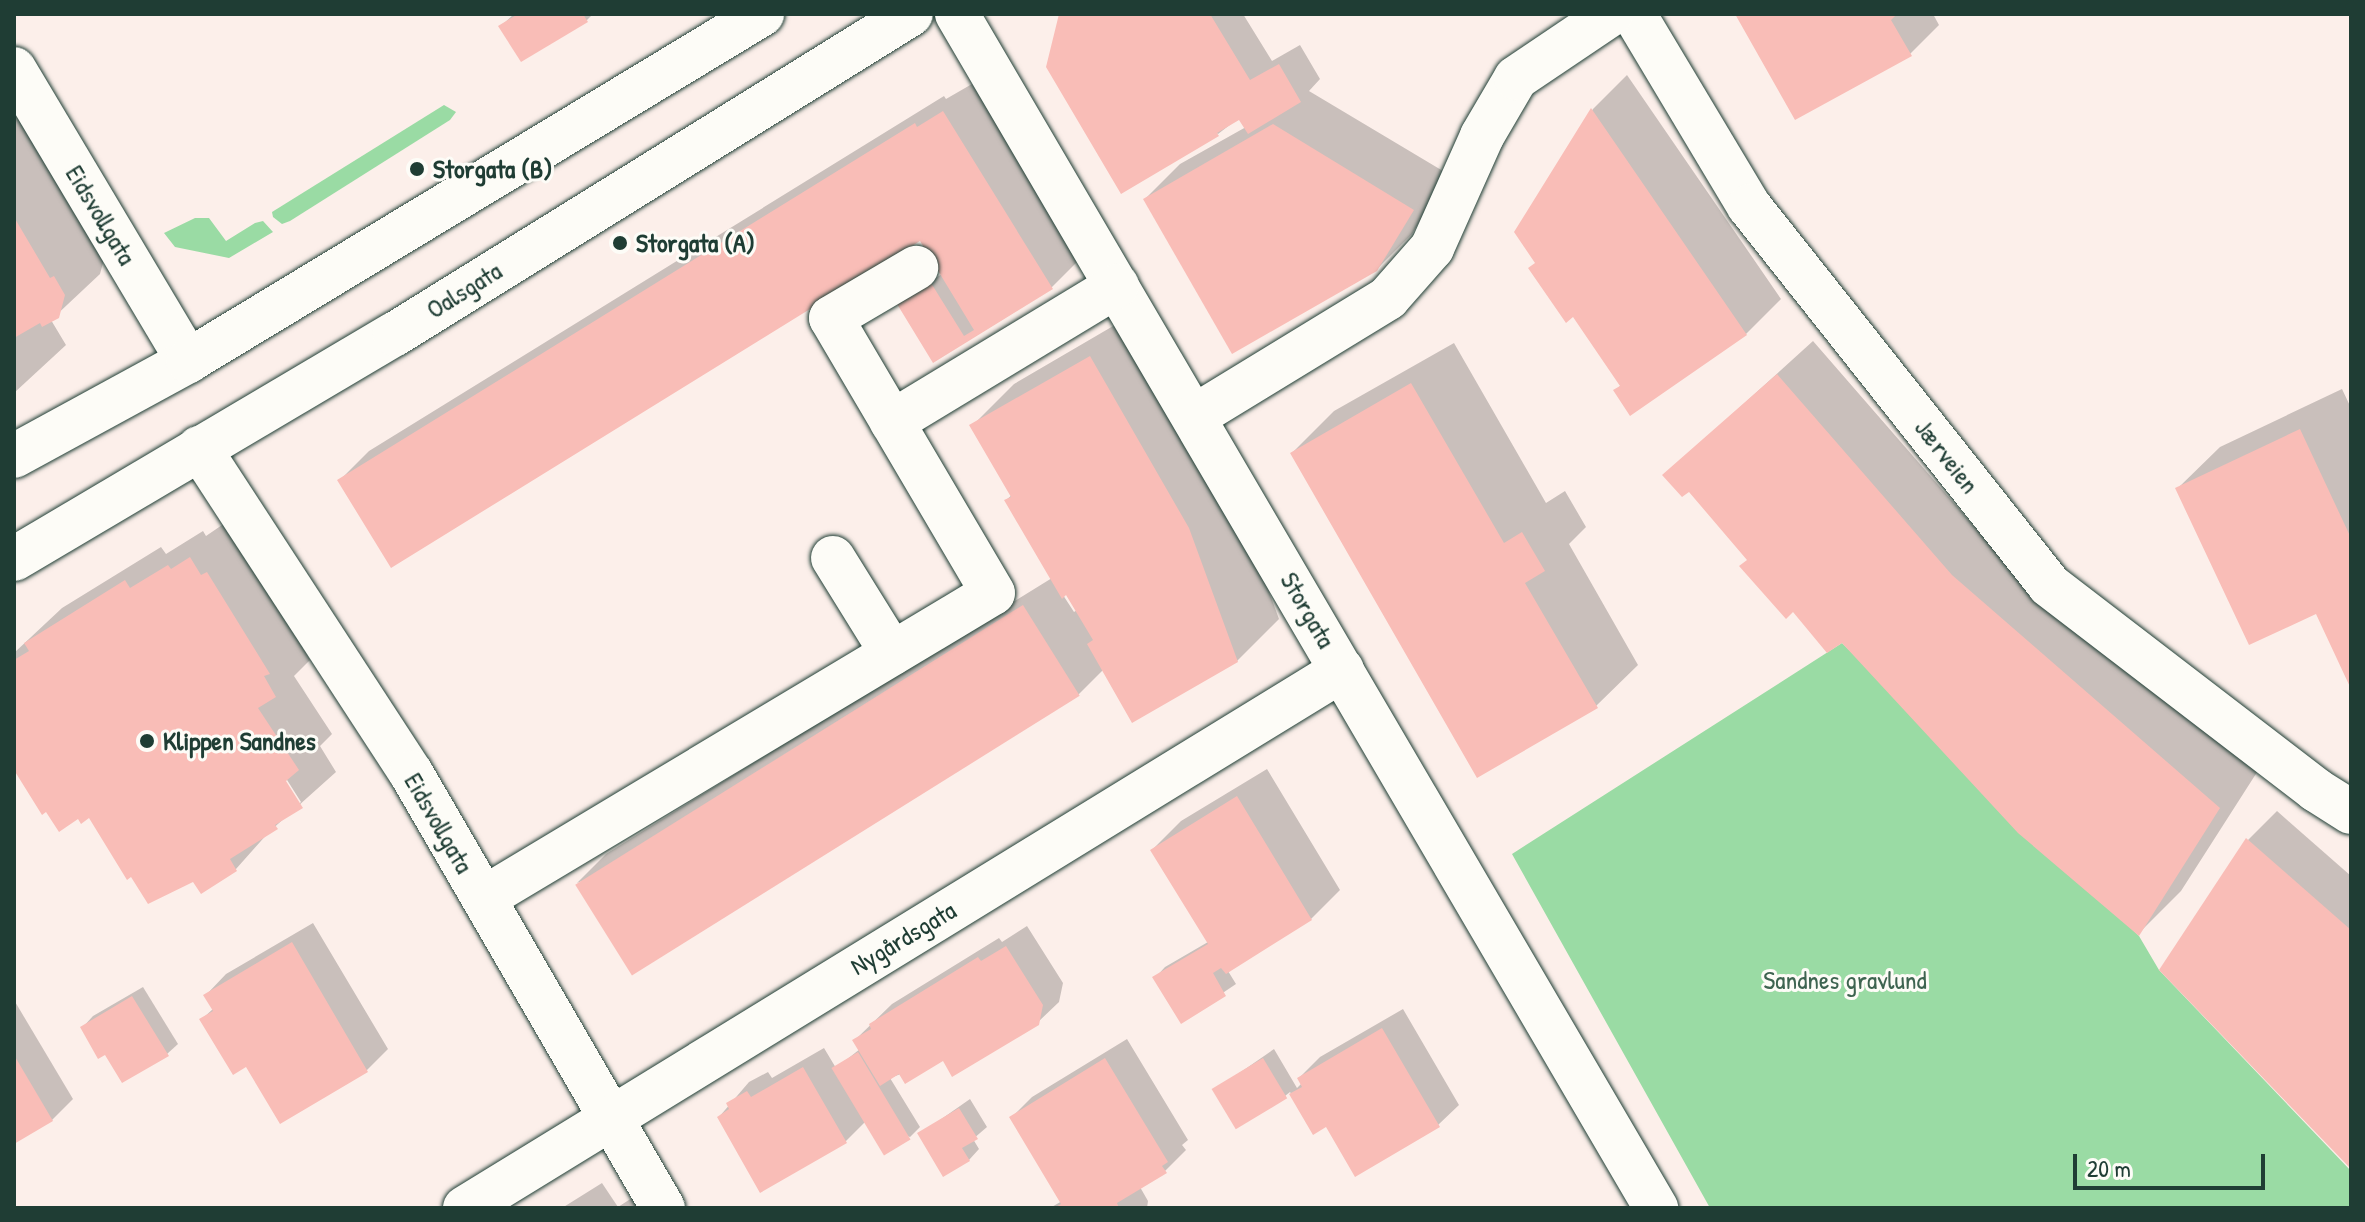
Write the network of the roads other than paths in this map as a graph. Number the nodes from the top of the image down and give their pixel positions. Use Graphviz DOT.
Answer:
graph roads {
  1 [pos="762,14"];
  2 [pos="911,14"];
  3 [pos="957,14"];
  4 [pos="1611,14"];
  5 [pos="1634,14"];
  6 [pos="14,69"];
  7 [pos="916,268"];
  8 [pos="1117,286"];
  9 [pos="188,361"];
  10 [pos="1195,416"];
  11 [pos="892,422"];
  12 [pos="199,448"];
  13 [pos="14,456"];
  14 [pos="833,558"];
  15 [pos="14,559"];
  16 [pos="892,653"];
  17 [pos="1342,670"];
  18 [pos="2351,812"];
  19 [pos="484,898"];
  20 [pos="610,1117"];
  21 [pos="465,1208"];
  22 [pos="663,1208"];
  23 [pos="1656,1208"];
  1 -- 9 [label="street"];
  2 -- 12 [label="street, Oalsgata"];
  3 -- 8 [label="street, Storgata"];
  4 -- 10 [label="street"];
  5 -- 18 [label="street, Jærveien"];
  6 -- 9 [label="street, Eidsvollgata"];
  7 -- 11 [label="street"];
  8 -- 10 [label="street, Storgata"];
  8 -- 11 [label="street"];
  9 -- 13 [label="street"];
  10 -- 17 [label="street, Storgata"];
  11 -- 16 [label="street"];
  12 -- 15 [label="street, Oalsgata"];
  12 -- 19 [label="street, Eidsvollgata"];
  14 -- 16 [label="street"];
  16 -- 19 [label="street"];
  17 -- 20 [label="street, Nygårdsgata"];
  17 -- 23 [label="street, Storgata"];
  19 -- 20 [label="street, Eidsvollgata"];
  20 -- 21 [label="street, Nygårdsgata"];
  20 -- 22 [label="street, Eidsvollgata"];
}
